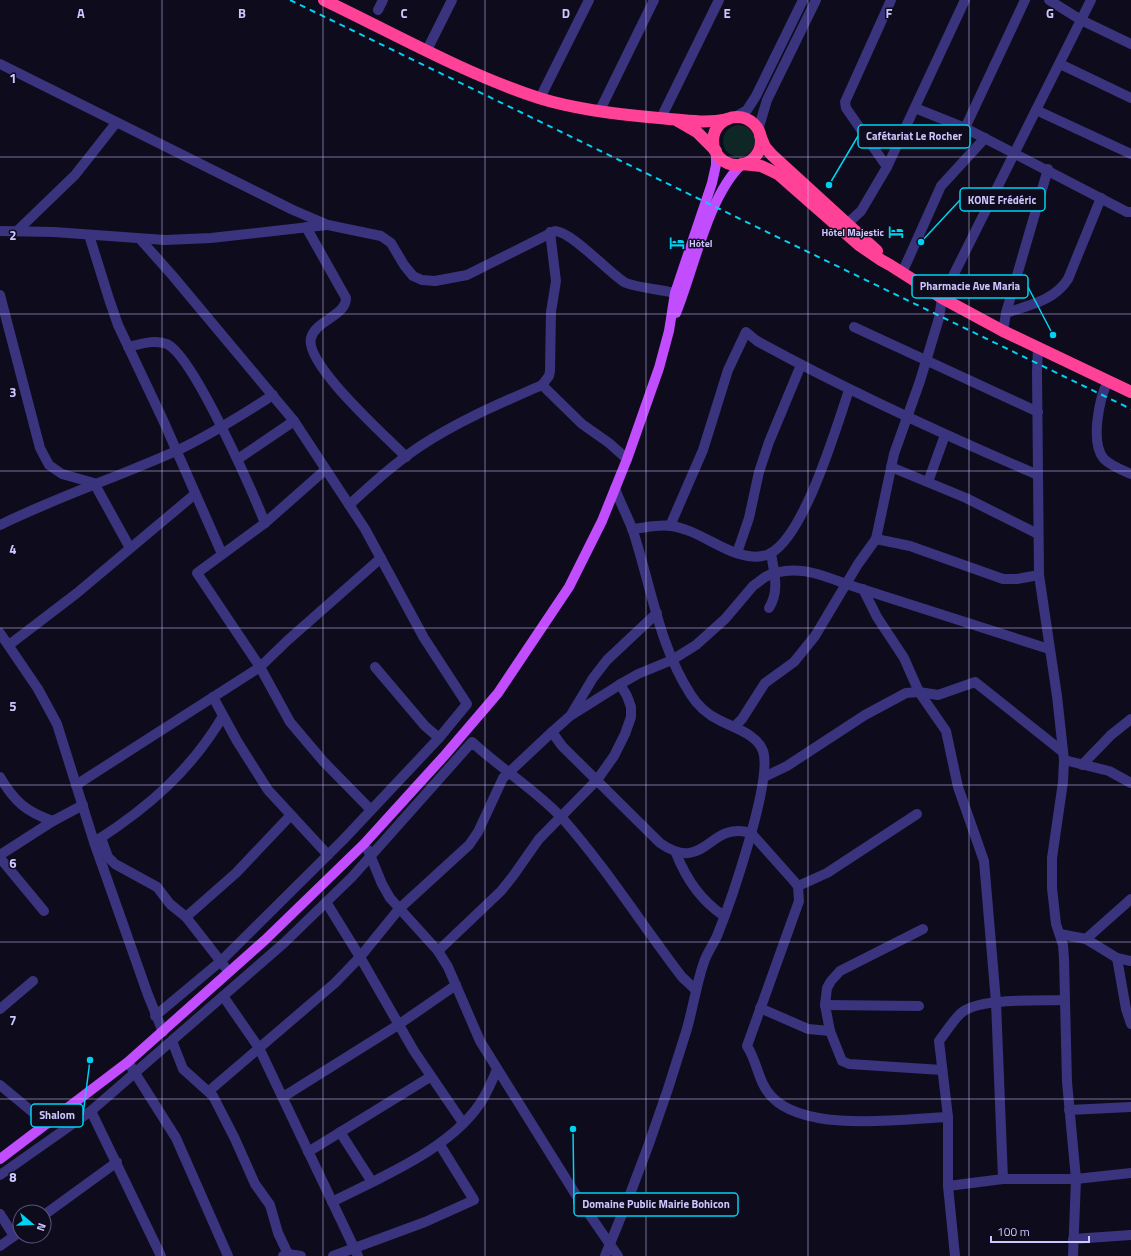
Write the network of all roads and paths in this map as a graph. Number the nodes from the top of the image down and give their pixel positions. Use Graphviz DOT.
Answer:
graph roads {
  1 [pos="324,0"];
  2 [pos="383,0"];
  3 [pos="452,0"];
  4 [pos="589,0"];
  5 [pos="654,0"];
  6 [pos="719,0"];
  7 [pos="803,0"];
  8 [pos="816,0"];
  9 [pos="891,0"];
  10 [pos="965,0"];
  11 [pos="1025,0"];
  12 [pos="1049,0"];
  13 [pos="1091,0"];
  14 [pos="378,10"];
  15 [pos="1081,20"];
  16 [pos="1131,44"];
  17 [pos="427,50"];
  18 [pos="0,64"];
  19 [pos="1060,64"];
  20 [pos="540,98"];
  21 [pos="1131,98"];
  22 [pos="915,108"];
  23 [pos="600,110"];
  24 [pos="1036,110"];
  25 [pos="661,118"];
  26 [pos="732,118"];
  27 [pos="676,120"];
  28 [pos="116,123"];
  29 [pos="965,128"];
  30 [pos="759,132"];
  31 [pos="985,138"];
  32 [pos="716,151"];
  33 [pos="1014,153"];
  34 [pos="1131,154"];
  35 [pos="742,164"];
  36 [pos="887,167"];
  37 [pos="1048,169"];
  38 [pos="1102,198"];
  39 [pos="1131,212"];
  40 [pos="848,223"];
  41 [pos="328,225"];
  42 [pos="306,227"];
  43 [pos="0,231"];
  44 [pos="17,231"];
  45 [pos="550,232"];
  46 [pos="89,235"];
  47 [pos="140,239"];
  48 [pos="890,265"];
  49 [pos="902,273"];
  50 [pos="675,293"];
  51 [pos="0,295"];
  52 [pos="942,298"];
  53 [pos="1006,313"];
  54 [pos="854,326"];
  55 [pos="669,331"];
  56 [pos="1003,331"];
  57 [pos="128,347"];
  58 [pos="1038,348"];
  59 [pos="925,360"];
  60 [pos="802,365"];
  61 [pos="1108,381"];
  62 [pos="542,385"];
  63 [pos="849,390"];
  64 [pos="1131,392"];
  65 [pos="273,395"];
  66 [pos="1038,412"];
  67 [pos="906,417"];
  68 [pos="294,421"];
  69 [pos="222,428"];
  70 [pos="945,435"];
  71 [pos="176,450"];
  72 [pos="406,457"];
  73 [pos="238,459"];
  74 [pos="627,459"];
  75 [pos="891,468"];
  76 [pos="325,470"];
  77 [pos="1131,474"];
  78 [pos="1038,475"];
  79 [pos="928,482"];
  80 [pos="94,483"];
  81 [pos="615,488"];
  82 [pos="195,494"];
  83 [pos="349,505"];
  84 [pos="265,523"];
  85 [pos="0,525"];
  86 [pos="670,526"];
  87 [pos="632,529"];
  88 [pos="1038,534"];
  89 [pos="876,539"];
  90 [pos="130,548"];
  91 [pos="737,553"];
  92 [pos="771,553"];
  93 [pos="222,554"];
  94 [pos="380,558"];
  95 [pos="774,572"];
  96 [pos="1038,575"];
  97 [pos="846,584"];
  98 [pos="863,589"];
  99 [pos="769,608"];
  100 [pos="657,613"];
  101 [pos="0,633"];
  102 [pos="9,645"];
  103 [pos="1050,649"];
  104 [pos="672,660"];
  105 [pos="260,667"];
  106 [pos="375,667"];
  107 [pos="620,684"];
  108 [pos="919,692"];
  109 [pos="213,697"];
  110 [pos="467,704"];
  111 [pos="223,716"];
  112 [pos="479,716"];
  113 [pos="570,716"];
  114 [pos="1131,719"];
  115 [pos="734,727"];
  116 [pos="552,732"];
  117 [pos="439,738"];
  118 [pos="1063,756"];
  119 [pos="1082,765"];
  120 [pos="510,771"];
  121 [pos="0,777"];
  122 [pos="764,777"];
  123 [pos="597,780"];
  124 [pos="1131,783"];
  125 [pos="76,785"];
  126 [pos="83,805"];
  127 [pos="371,810"];
  128 [pos="917,814"];
  129 [pos="290,816"];
  130 [pos="561,818"];
  131 [pos="53,821"];
  132 [pos="751,834"];
  133 [pos="98,840"];
  134 [pos="364,844"];
  135 [pos="676,853"];
  136 [pos="0,855"];
  137 [pos="328,855"];
  138 [pos="371,855"];
  139 [pos="0,858"];
  140 [pos="304,879"];
  141 [pos="798,886"];
  142 [pos="314,892"];
  143 [pos="1131,898"];
  144 [pos="326,902"];
  145 [pos="399,909"];
  146 [pos="44,911"];
  147 [pos="724,916"];
  148 [pos="186,917"];
  149 [pos="923,929"];
  150 [pos="1060,934"];
  151 [pos="1086,939"];
  152 [pos="438,951"];
  153 [pos="360,957"];
  154 [pos="1117,958"];
  155 [pos="221,961"];
  156 [pos="1131,961"];
  157 [pos="229,973"];
  158 [pos="32,981"];
  159 [pos="456,985"];
  160 [pos="696,990"];
  161 [pos="223,996"];
  162 [pos="1064,1000"];
  163 [pos="996,1002"];
  164 [pos="825,1005"];
  165 [pos="919,1006"];
  166 [pos="760,1008"];
  167 [pos="0,1009"];
  168 [pos="155,1016"];
  169 [pos="1131,1024"];
  170 [pos="398,1025"];
  171 [pos="830,1031"];
  172 [pos="163,1032"];
  173 [pos="172,1041"];
  174 [pos="259,1048"];
  175 [pos="128,1062"];
  176 [pos="497,1069"];
  177 [pos="942,1070"];
  178 [pos="135,1074"];
  179 [pos="430,1077"];
  180 [pos="0,1085"];
  181 [pos="209,1091"];
  182 [pos="283,1097"];
  183 [pos="1131,1107"];
  184 [pos="1069,1110"];
  185 [pos="91,1111"];
  186 [pos="948,1117"];
  187 [pos="463,1123"];
  188 [pos="47,1124"];
  189 [pos="340,1132"];
  190 [pos="440,1145"];
  191 [pos="308,1152"];
  192 [pos="0,1159"];
  193 [pos="118,1162"];
  194 [pos="1131,1173"];
  195 [pos="0,1175"];
  196 [pos="1003,1179"];
  197 [pos="1076,1180"];
  198 [pos="372,1182"];
  199 [pos="948,1186"];
  200 [pos="332,1202"];
  201 [pos="52,1209"];
  202 [pos="0,1214"];
  203 [pos="12,1228"];
  204 [pos="1131,1235"];
  205 [pos="12,1238"];
  206 [pos="1073,1239"];
  207 [pos="610,1245"];
  208 [pos="0,1246"];
  209 [pos="356,1252"];
  210 [pos="286,1255"];
  211 [pos="161,1256"];
  212 [pos="228,1256"];
  213 [pos="301,1256"];
  214 [pos="333,1256"];
  215 [pos="605,1256"];
  216 [pos="618,1256"];
  217 [pos="955,1256"];
  218 [pos="1073,1256"];
  1 -- 17 [label="highway"];
  2 -- 14 [label="street"];
  3 -- 17 [label="street"];
  4 -- 20 [label="street"];
  5 -- 23 [label="street"];
  6 -- 25 [label="street"];
  7 -- 26 [label="street"];
  8 -- 30 [label="street"];
  9 -- 36 [label="street"];
  10 -- 22 [label="street"];
  11 -- 29 [label="street"];
  12 -- 15 [label="street"];
  13 -- 15 [label="street"];
  15 -- 16 [label="street"];
  15 -- 19 [label="street"];
  17 -- 20 [label="highway"];
  18 -- 28 [label="street"];
  19 -- 21 [label="street"];
  19 -- 24 [label="street"];
  20 -- 23 [label="highway"];
  22 -- 29 [label="street"];
  22 -- 36 [label="street"];
  23 -- 25 [label="highway"];
  24 -- 33 [label="street"];
  24 -- 34 [label="street"];
  25 -- 27 [label="highway"];
  26 -- 27 [label="highway"];
  26 -- 30 [label="highway"];
  26 -- 32 [label="highway"];
  27 -- 32 [label="highway"];
  28 -- 41 [label="street"];
  28 -- 44 [label="street"];
  29 -- 31 [label="street"];
  30 -- 35 [label="highway"];
  30 -- 40 [label="highway"];
  31 -- 33 [label="street"];
  31 -- 49 [label="street"];
  32 -- 35 [label="highway"];
  32 -- 50 [label="main road"];
  33 -- 37 [label="street"];
  33 -- 52 [label="street"];
  35 -- 48 [label="highway"];
  35 -- 55 [label="main road"];
  36 -- 40 [label="street"];
  37 -- 38 [label="street"];
  37 -- 53 [label="street"];
  38 -- 39 [label="street"];
  38 -- 53 [label="street"];
  40 -- 48 [label="highway"];
  41 -- 42 [label="street"];
  41 -- 45 [label="street"];
  42 -- 47 [label="street"];
  42 -- 72 [label="street"];
  43 -- 44 [label="street"];
  44 -- 46 [label="street"];
  45 -- 50 [label="street"];
  45 -- 62 [label="street"];
  46 -- 47 [label="street"];
  46 -- 57 [label="street"];
  47 -- 65 [label="street"];
  48 -- 49 [label="highway"];
  49 -- 52 [label="highway"];
  50 -- 55 [label="main road"];
  51 -- 80 [label="street"];
  52 -- 56 [label="highway"];
  52 -- 59 [label="street"];
  53 -- 56 [label="street"];
  54 -- 59 [label="street"];
  55 -- 74 [label="main road"];
  56 -- 58 [label="highway"];
  57 -- 69 [label="street"];
  57 -- 71 [label="street"];
  58 -- 61 [label="highway"];
  58 -- 66 [label="street"];
  59 -- 66 [label="street"];
  59 -- 67 [label="street"];
  60 -- 63 [label="street"];
  60 -- 86 [label="street"];
  60 -- 91 [label="street"];
  61 -- 64 [label="highway"];
  61 -- 77 [label="street"];
  62 -- 72 [label="street"];
  62 -- 74 [label="street"];
  63 -- 67 [label="street"];
  63 -- 92 [label="street"];
  65 -- 68 [label="street"];
  65 -- 69 [label="street"];
  66 -- 78 [label="street"];
  67 -- 70 [label="street"];
  67 -- 75 [label="street"];
  68 -- 73 [label="street"];
  68 -- 76 [label="street"];
  69 -- 71 [label="street"];
  69 -- 73 [label="street"];
  70 -- 78 [label="street"];
  70 -- 79 [label="street"];
  71 -- 80 [label="street"];
  71 -- 82 [label="street"];
  72 -- 83 [label="street"];
  73 -- 84 [label="street"];
  74 -- 81 [label="main road"];
  75 -- 79 [label="street"];
  75 -- 89 [label="street"];
  76 -- 83 [label="street"];
  76 -- 84 [label="street"];
  78 -- 88 [label="street"];
  79 -- 88 [label="street"];
  80 -- 85 [label="street"];
  80 -- 90 [label="street"];
  81 -- 87 [label="street"];
  81 -- 112 [label="main road"];
  82 -- 90 [label="street"];
  82 -- 93 [label="street"];
  83 -- 94 [label="street"];
  84 -- 93 [label="street"];
  86 -- 87 [label="street"];
  86 -- 91 [label="street"];
  87 -- 100 [label="street"];
  88 -- 96 [label="street"];
  89 -- 96 [label="street"];
  89 -- 97 [label="street"];
  90 -- 102 [label="street"];
  91 -- 92 [label="street"];
  92 -- 95 [label="street"];
  93 -- 105 [label="street"];
  94 -- 105 [label="street"];
  94 -- 110 [label="street"];
  95 -- 97 [label="street"];
  95 -- 99 [label="street"];
  95 -- 104 [label="street"];
  96 -- 103 [label="street"];
  97 -- 98 [label="street"];
  97 -- 115 [label="street"];
  98 -- 103 [label="street"];
  98 -- 108 [label="street"];
  100 -- 104 [label="street"];
  100 -- 113 [label="street"];
  101 -- 102 [label="street"];
  102 -- 125 [label="street"];
  103 -- 118 [label="street"];
  104 -- 107 [label="street"];
  104 -- 115 [label="street"];
  105 -- 109 [label="street"];
  105 -- 127 [label="street"];
  106 -- 117 [label="street"];
  107 -- 113 [label="street"];
  107 -- 123 [label="street"];
  108 -- 118 [label="street"];
  108 -- 122 [label="street"];
  108 -- 163 [label="street"];
  109 -- 111 [label="street"];
  109 -- 125 [label="street"];
  110 -- 112 [label="street"];
  110 -- 117 [label="street"];
  111 -- 129 [label="street"];
  111 -- 133 [label="street"];
  112 -- 134 [label="main road"];
  113 -- 116 [label="street"];
  114 -- 119 [label="street"];
  115 -- 122 [label="street"];
  116 -- 120 [label="street"];
  116 -- 123 [label="street"];
  117 -- 127 [label="street"];
  118 -- 119 [label="street"];
  118 -- 150 [label="street"];
  119 -- 124 [label="street"];
  120 -- 130 [label="street"];
  120 -- 138 [label="street"];
  120 -- 145 [label="street"];
  121 -- 131 [label="street"];
  122 -- 132 [label="street"];
  123 -- 130 [label="street"];
  123 -- 135 [label="street"];
  125 -- 126 [label="street"];
  126 -- 131 [label="street"];
  126 -- 133 [label="street"];
  127 -- 137 [label="street"];
  128 -- 141 [label="street"];
  129 -- 137 [label="street"];
  129 -- 148 [label="street"];
  130 -- 152 [label="street"];
  130 -- 160 [label="street"];
  131 -- 136 [label="street"];
  132 -- 135 [label="street"];
  132 -- 141 [label="street"];
  132 -- 147 [label="street"];
  133 -- 148 [label="street"];
  133 -- 168 [label="street"];
  134 -- 138 [label="street"];
  134 -- 142 [label="main road"];
  135 -- 147 [label="street"];
  137 -- 140 [label="street"];
  138 -- 144 [label="street"];
  138 -- 145 [label="street"];
  139 -- 146 [label="street"];
  140 -- 142 [label="street"];
  140 -- 155 [label="street"];
  141 -- 166 [label="street"];
  142 -- 157 [label="main road"];
  143 -- 151 [label="street"];
  144 -- 153 [label="street"];
  144 -- 161 [label="street"];
  145 -- 152 [label="street"];
  145 -- 153 [label="street"];
  147 -- 160 [label="street"];
  148 -- 155 [label="street"];
  149 -- 164 [label="street"];
  150 -- 151 [label="street"];
  150 -- 162 [label="street"];
  151 -- 154 [label="street"];
  152 -- 159 [label="street"];
  153 -- 170 [label="street"];
  153 -- 174 [label="street"];
  154 -- 156 [label="street"];
  154 -- 169 [label="street"];
  155 -- 157 [label="street"];
  155 -- 168 [label="street"];
  157 -- 172 [label="main road"];
  158 -- 167 [label="street"];
  159 -- 170 [label="street"];
  159 -- 176 [label="street"];
  160 -- 207 [label="street"];
  161 -- 173 [label="street"];
  161 -- 174 [label="street"];
  162 -- 163 [label="street"];
  162 -- 184 [label="street"];
  163 -- 177 [label="street"];
  163 -- 196 [label="street"];
  164 -- 165 [label="street"];
  164 -- 171 [label="street"];
  166 -- 171 [label="street"];
  166 -- 186 [label="street"];
  168 -- 172 [label="street"];
  170 -- 179 [label="street"];
  170 -- 182 [label="street"];
  171 -- 177 [label="street"];
  172 -- 175 [label="main road"];
  173 -- 178 [label="street"];
  173 -- 181 [label="street"];
  174 -- 181 [label="street"];
  174 -- 182 [label="street"];
  175 -- 178 [label="street"];
  175 -- 188 [label="main road"];
  176 -- 187 [label="street"];
  176 -- 207 [label="street"];
  177 -- 186 [label="street"];
  178 -- 185 [label="street"];
  178 -- 212 [label="street"];
  179 -- 187 [label="street"];
  179 -- 189 [label="street"];
  180 -- 188 [label="street"];
  181 -- 210 [label="street"];
  182 -- 191 [label="street"];
  183 -- 184 [label="street"];
  184 -- 197 [label="street"];
  185 -- 193 [label="street"];
  185 -- 195 [label="street"];
  186 -- 199 [label="street"];
  187 -- 190 [label="street"];
  188 -- 192 [label="main road"];
  189 -- 191 [label="street"];
  189 -- 198 [label="street"];
  190 -- 198 [label="street"];
  190 -- 209 [label="street"];
  191 -- 200 [label="street"];
  193 -- 201 [label="street"];
  193 -- 211 [label="street"];
  194 -- 197 [label="street"];
  196 -- 197 [label="street"];
  196 -- 199 [label="street"];
  197 -- 206 [label="street"];
  198 -- 200 [label="street"];
  199 -- 217 [label="street"];
  200 -- 209 [label="street"];
  202 -- 203 [label="street"];
  204 -- 206 [label="street"];
  205 -- 208 [label="street"];
  206 -- 218 [label="street"];
  207 -- 215 [label="street"];
  207 -- 216 [label="street"];
  209 -- 214 [label="street"];
  210 -- 213 [label="street"];
}
